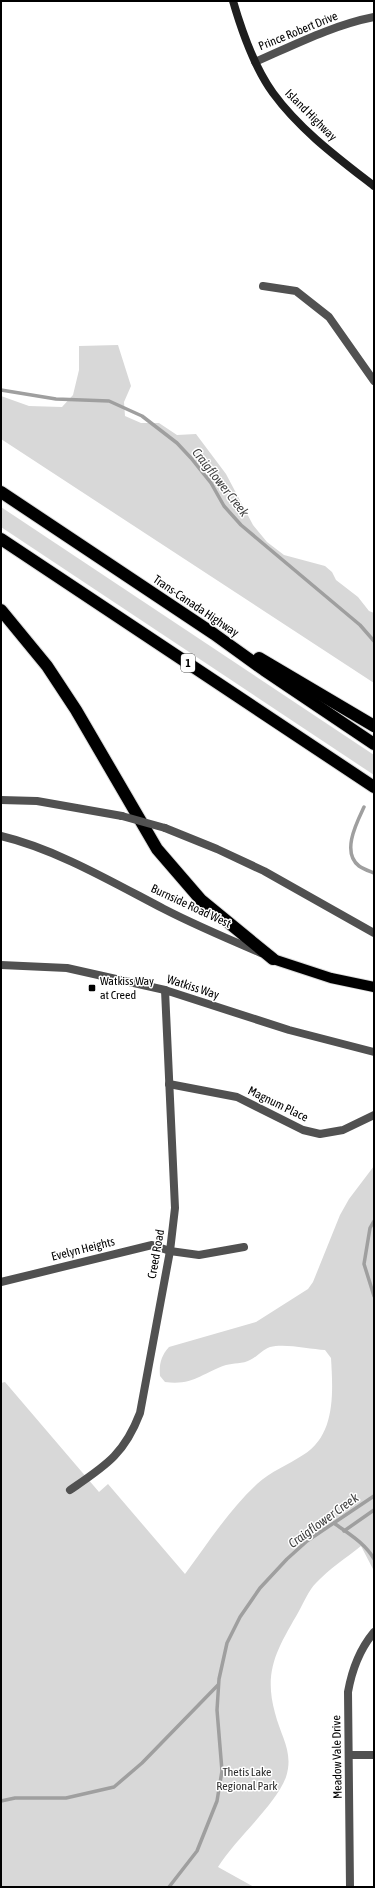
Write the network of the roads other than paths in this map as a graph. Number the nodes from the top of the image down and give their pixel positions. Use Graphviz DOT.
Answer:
graph roads {
  1 [pos="233,1"];
  2 [pos="374,17"];
  3 [pos="255,62"];
  4 [pos="374,186"];
  5 [pos="263,286"];
  6 [pos="374,381"];
  7 [pos="1,492"];
  8 [pos="1,539"];
  9 [pos="1,610"];
  10 [pos="214,634"];
  11 [pos="374,726"];
  12 [pos="374,744"];
  13 [pos="374,787"];
  14 [pos="1,800"];
  15 [pos="1,836"];
  16 [pos="374,934"];
  17 [pos="273,959"];
  18 [pos="1,965"];
  19 [pos="374,987"];
  20 [pos="165,990"];
  21 [pos="374,1052"];
  22 [pos="169,1084"];
  23 [pos="374,1115"];
  24 [pos="244,1247"];
  25 [pos="170,1251"];
  26 [pos="1,1282"];
  27 [pos="70,1490"];
  28 [pos="374,1632"];
  29 [pos="349,1755"];
  30 [pos="374,1755"];
  31 [pos="350,1887"];
  1 -- 3 [label="main road, Island Highway"];
  2 -- 3 [label="street, Prince Robert Drive"];
  3 -- 4 [label="main road, Island Highway"];
  5 -- 6 [label="street"];
  7 -- 10 [label="highway, Trans-Canada Highway"];
  8 -- 13 [label="highway, 1"];
  9 -- 17 [label="highway"];
  10 -- 11 [label="highway"];
  10 -- 12 [label="highway, Trans-Canada Highway"];
  14 -- 16 [label="street, bridge"];
  15 -- 17 [label="street, Burnside Road West"];
  17 -- 19 [label="main road, Burnside Road West"];
  18 -- 20 [label="street, Watkiss Way"];
  20 -- 21 [label="street, Watkiss Way"];
  20 -- 22 [label="street, Creed Road"];
  22 -- 23 [label="street, Magnum Place"];
  22 -- 25 [label="street, Creed Road"];
  24 -- 25 [label="street, Evelyn Heights"];
  25 -- 26 [label="street, Evelyn Heights"];
  25 -- 27 [label="street, Creed Road"];
  28 -- 29 [label="street, Meadow Vale Drive"];
  29 -- 30 [label="street"];
  29 -- 31 [label="street, Meadow Vale Drive"];
}
